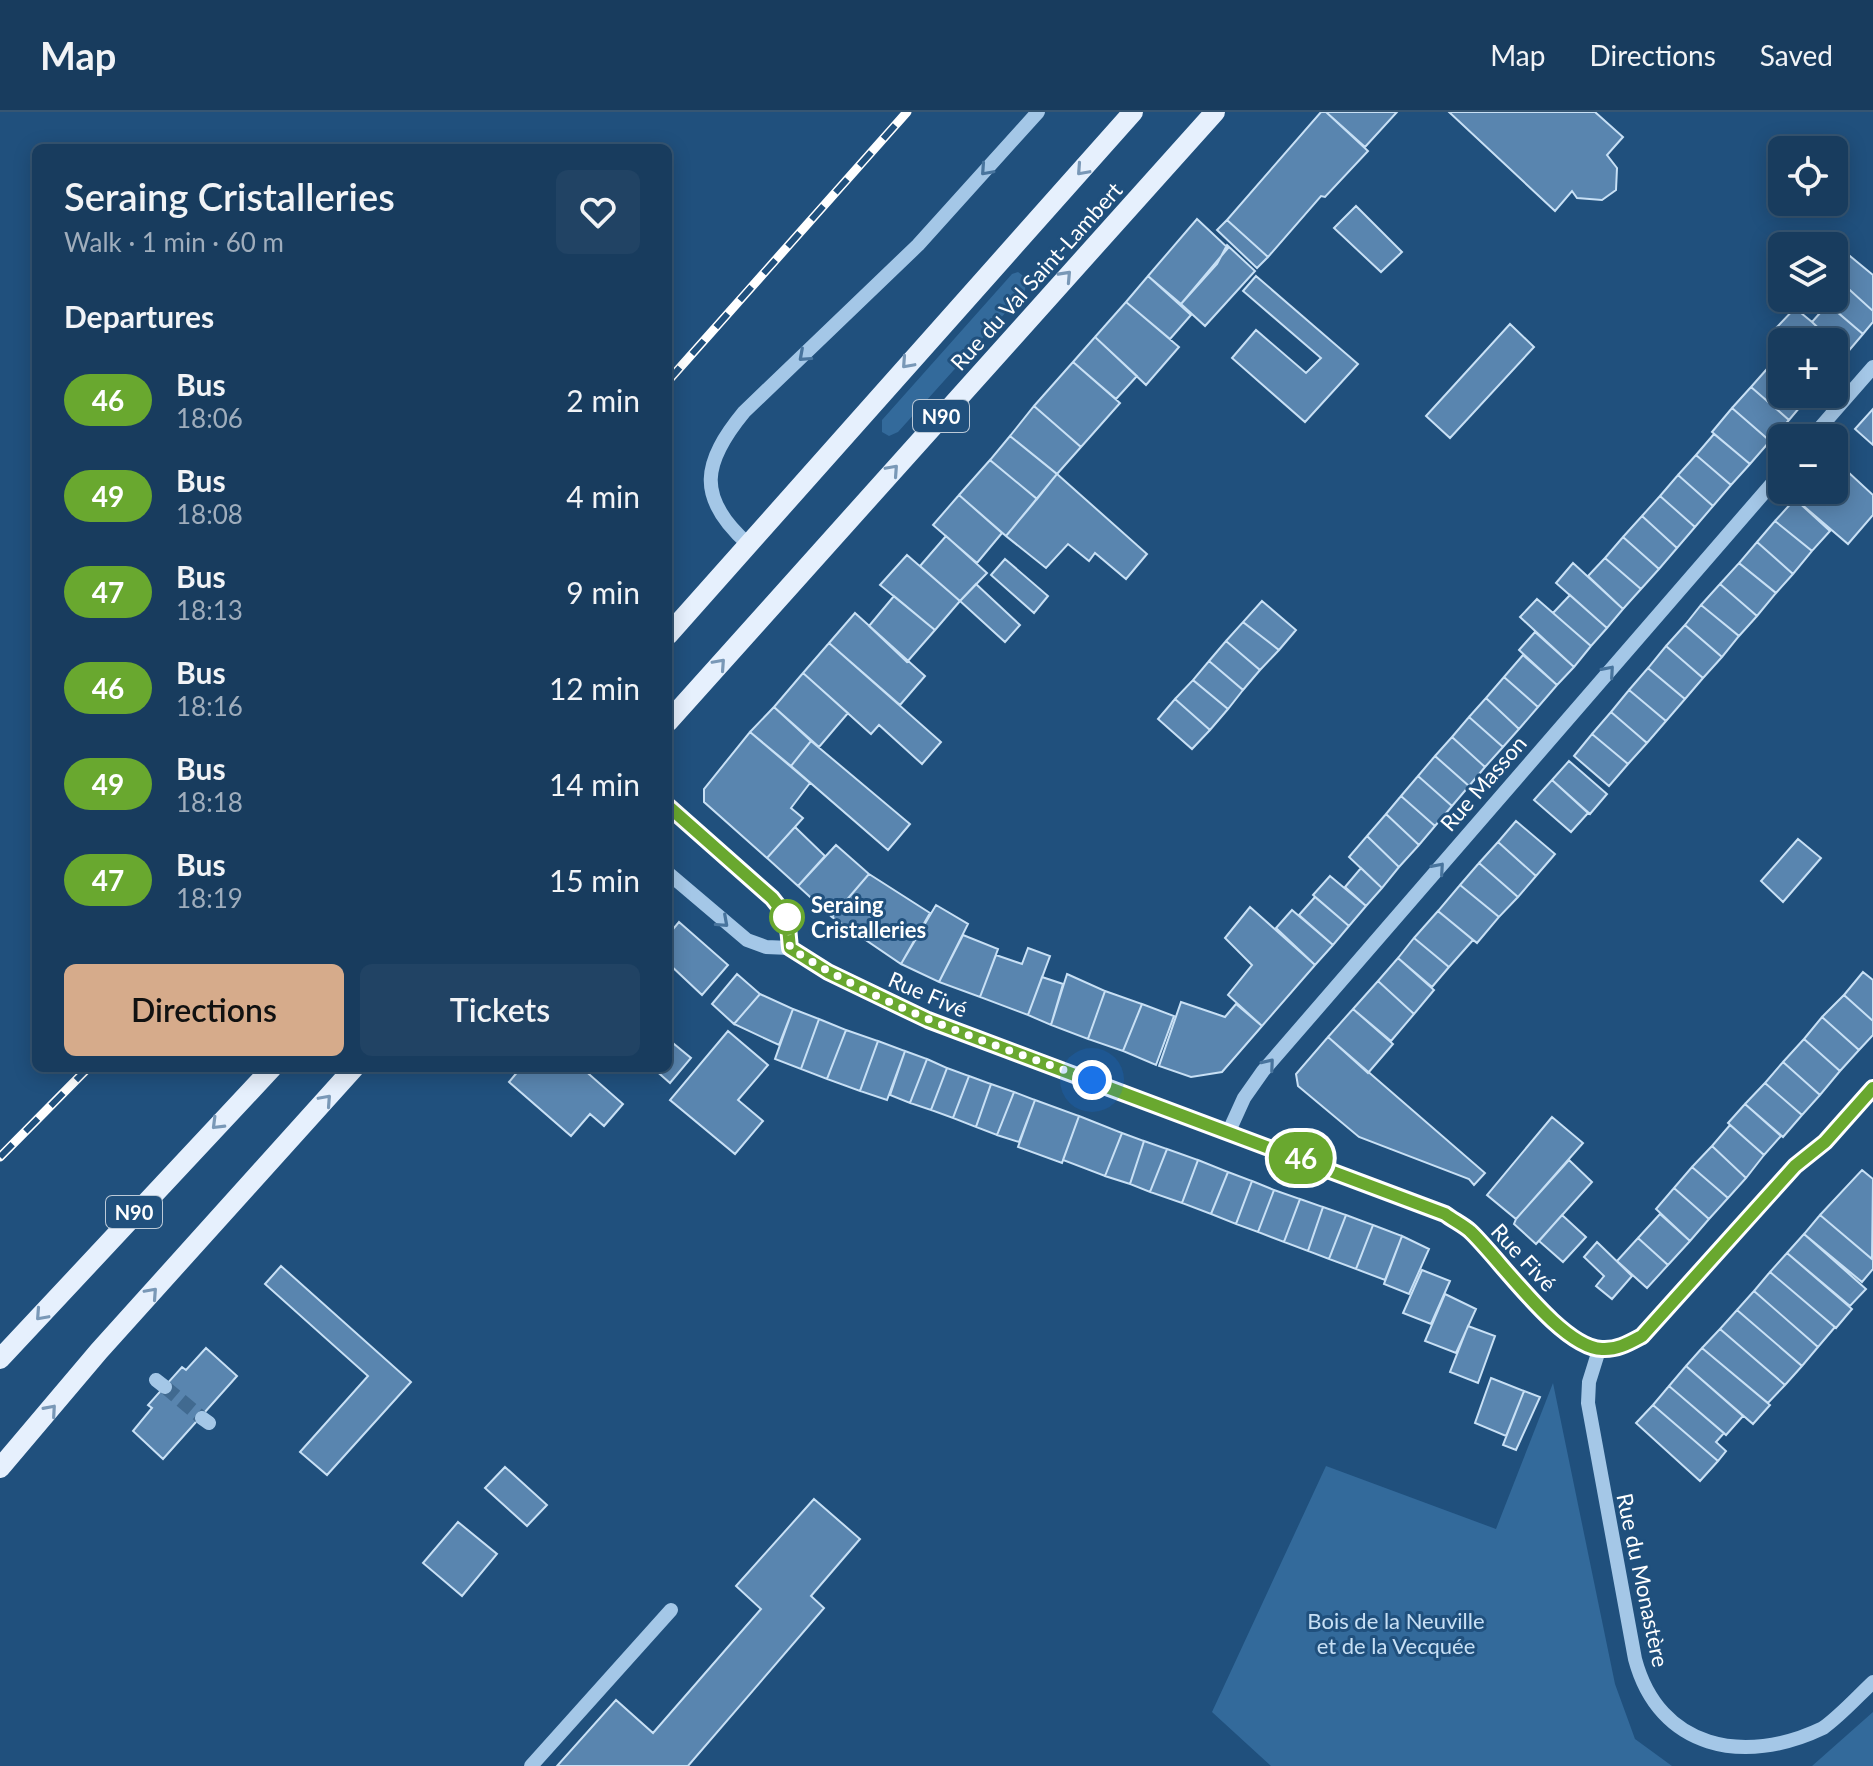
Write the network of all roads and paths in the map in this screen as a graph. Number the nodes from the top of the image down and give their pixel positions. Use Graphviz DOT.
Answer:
graph roads {
  1 [pos="1038,112"];
  2 [pos="1133,112"];
  3 [pos="1215,112"];
  4 [pos="1873,367"];
  5 [pos="1823,424"];
  6 [pos="1768,488"];
  7 [pos="748,544"];
  8 [pos="672,630"];
  9 [pos="672,718"];
  10 [pos="672,810"];
  11 [pos="672,876"];
  12 [pos="790,948"];
  13 [pos="268,1072"];
  14 [pos="350,1072"];
  15 [pos="1873,1088"];
  16 [pos="1229,1131"];
  17 [pos="1599,1350"];
  18 [pos="0,1359"];
  19 [pos="0,1468"];
  20 [pos="671,1610"];
  21 [pos="1873,1682"];
  22 [pos="531,1766"];
  1 -- 7 [label="street, one-way"];
  2 -- 7 [label="main road, Rue du Val Saint-Lambert / N90, one-way"];
  9 -- 3 [label="main road, Rue du Val Saint-Lambert / N90, one-way"];
  4 -- 5 [label="street"];
  16 -- 6 [label="street, Rue Masson, one-way"];
  7 -- 8 [label="main road, Rue du Val Saint-Lambert / N90"];
  10 -- 12 [label="street"];
  11 -- 12 [label="street, Rue Fivé, one-way"];
  12 -- 16 [label="street, Rue Fivé"];
  13 -- 18 [label="main road, N90, one-way"];
  19 -- 14 [label="main road, one-way"];
  15 -- 17 [label="street"];
  16 -- 17 [label="street, Rue Fivé"];
  17 -- 21 [label="street, Rue du Monastère"];
  20 -- 22 [label="street"];
}
